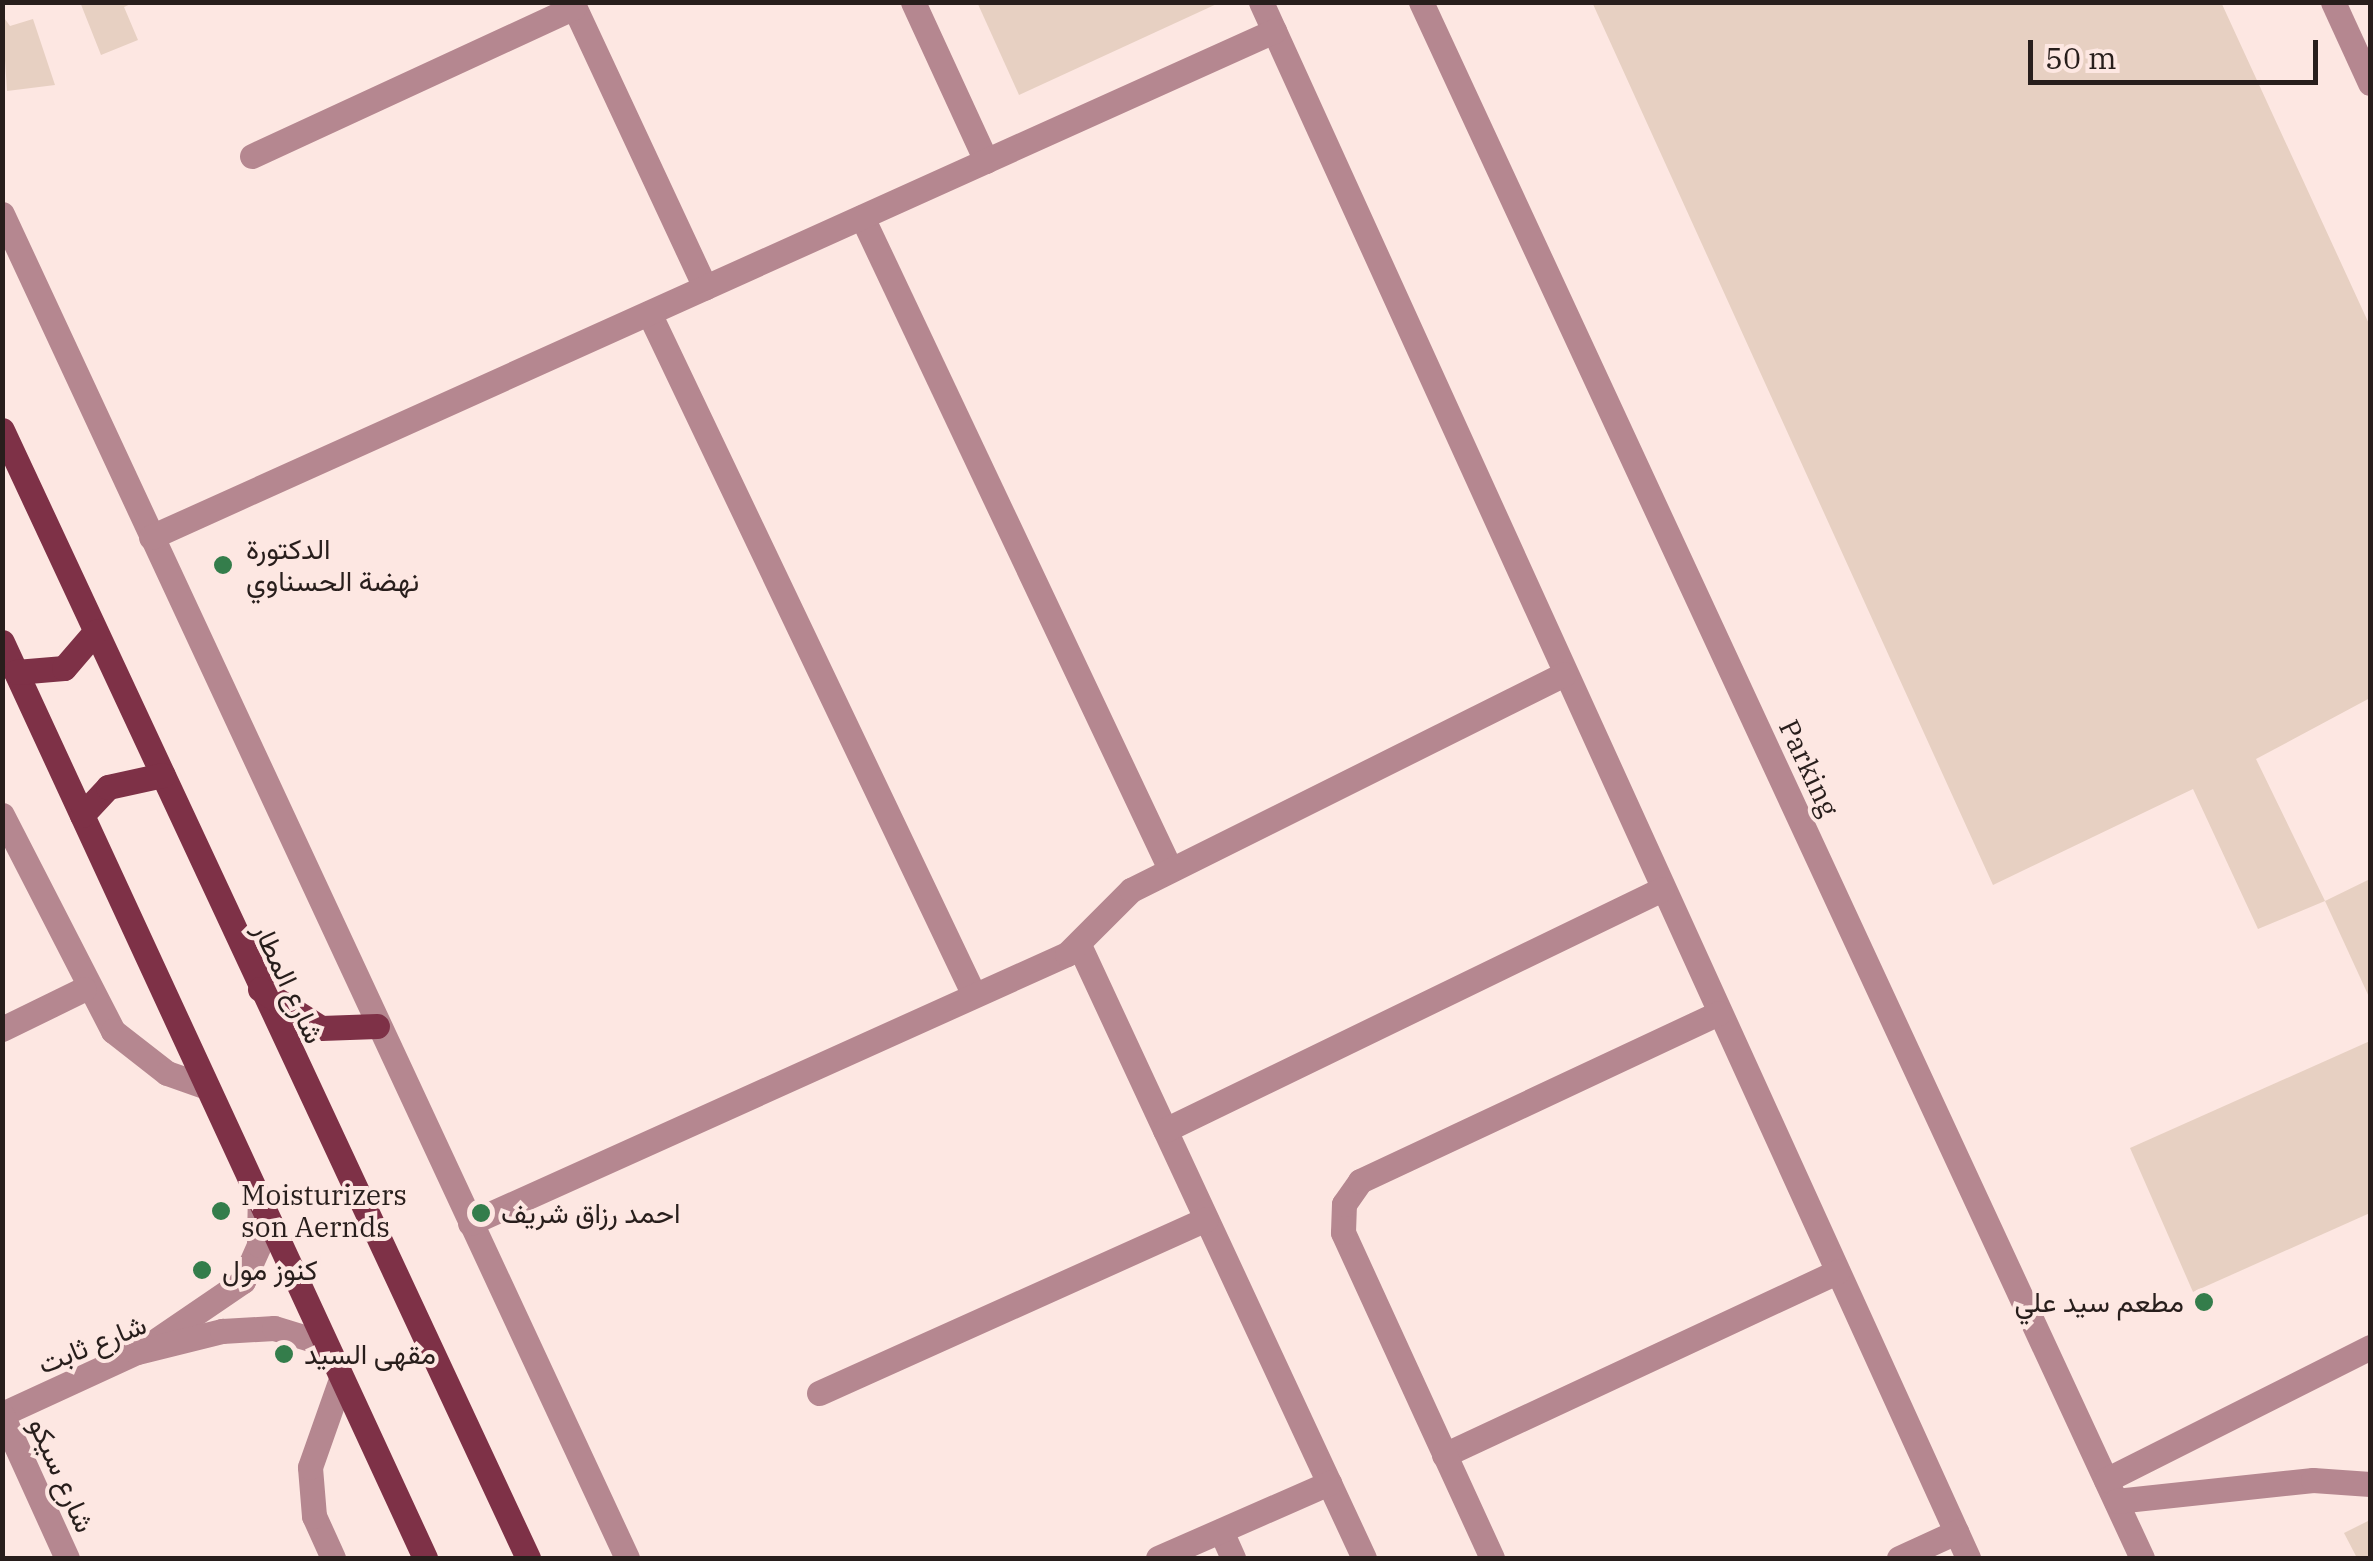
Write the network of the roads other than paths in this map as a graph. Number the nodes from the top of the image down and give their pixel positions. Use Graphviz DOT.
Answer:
graph roads {
  1 [pos="913,2"];
  2 [pos="1261,2"];
  3 [pos="1421,2"];
  4 [pos="2333,2"];
  5 [pos="573,5"];
  6 [pos="1274,30"];
  7 [pos="2370,83"];
  8 [pos="252,156"];
  9 [pos="986,161"];
  10 [pos="2,214"];
  11 [pos="862,216"];
  12 [pos="705,287"];
  13 [pos="649,313"];
  14 [pos="2,430"];
  15 [pos="151,537"];
  16 [pos="94,632"];
  17 [pos="2,642"];
  18 [pos="16,672"];
  19 [pos="1564,674"];
  20 [pos="162,775"];
  21 [pos="2,815"];
  22 [pos="82,815"];
  23 [pos="1170,870"];
  24 [pos="1662,889"];
  25 [pos="1078,945"];
  26 [pos="258,987"];
  27 [pos="84,989"];
  28 [pos="974,995"];
  29 [pos="1719,1013"];
  30 [pos="377,1026"];
  31 [pos="2,1029"];
  32 [pos="207,1087"];
  33 [pos="1165,1130"];
  34 [pos="260,1206"];
  35 [pos="1206,1218"];
  36 [pos="470,1223"];
  37 [pos="1837,1272"];
  38 [pos="323,1343"];
  39 [pos="2370,1347"];
  40 [pos="137,1352"];
  41 [pos="341,1378"];
  42 [pos="819,1392"];
  43 [pos="2,1415"];
  44 [pos="1444,1455"];
  45 [pos="1329,1483"];
  46 [pos="2370,1484"];
  47 [pos="2111,1491"];
  48 [pos="1220,1531"];
  49 [pos="1956,1532"];
  50 [pos="67,1558"];
  51 [pos="332,1558"];
  52 [pos="425,1558"];
  53 [pos="528,1558"];
  54 [pos="627,1558"];
  55 [pos="1158,1558"];
  56 [pos="1233,1558"];
  57 [pos="1364,1558"];
  58 [pos="1492,1558"];
  59 [pos="1899,1558"];
  60 [pos="1968,1558"];
  61 [pos="2142,1558"];
  1 -- 9 [label="street"];
  2 -- 6 [label="street"];
  3 -- 47 [label="street, Parking"];
  4 -- 7 [label="street"];
  5 -- 8 [label="street"];
  5 -- 12 [label="street"];
  6 -- 9 [label="street"];
  6 -- 19 [label="street"];
  9 -- 11 [label="street"];
  10 -- 15 [label="street"];
  11 -- 12 [label="street"];
  11 -- 23 [label="street"];
  12 -- 13 [label="street"];
  13 -- 15 [label="street"];
  13 -- 28 [label="street"];
  14 -- 16 [label="main road, شارع المطار"];
  15 -- 30 [label="street"];
  16 -- 18 [label="main road"];
  16 -- 20 [label="main road, شارع المطار"];
  17 -- 18 [label="main road"];
  18 -- 22 [label="main road"];
  19 -- 23 [label="street"];
  19 -- 24 [label="street"];
  20 -- 22 [label="main road"];
  20 -- 26 [label="main road, شارع المطار"];
  21 -- 27 [label="street"];
  22 -- 32 [label="main road"];
  23 -- 25 [label="street"];
  24 -- 29 [label="street"];
  24 -- 33 [label="street"];
  25 -- 28 [label="street"];
  25 -- 33 [label="street"];
  26 -- 30 [label="main road"];
  26 -- 53 [label="main road, شارع المطار"];
  27 -- 31 [label="street"];
  27 -- 32 [label="street"];
  28 -- 36 [label="street"];
  29 -- 37 [label="street"];
  29 -- 44 [label="street"];
  30 -- 36 [label="street"];
  32 -- 34 [label="main road"];
  33 -- 35 [label="street"];
  34 -- 38 [label="main road"];
  34 -- 40 [label="street"];
  35 -- 42 [label="street"];
  35 -- 45 [label="street"];
  36 -- 54 [label="street"];
  37 -- 44 [label="street"];
  37 -- 49 [label="street"];
  38 -- 40 [label="street, شارع ثابت"];
  38 -- 41 [label="main road"];
  39 -- 47 [label="street"];
  40 -- 43 [label="street, شارع ثابت"];
  41 -- 51 [label="street"];
  41 -- 52 [label="main road"];
  43 -- 50 [label="street, شارع سيكو"];
  44 -- 58 [label="street"];
  45 -- 48 [label="street"];
  45 -- 57 [label="street"];
  46 -- 47 [label="street"];
  47 -- 61 [label="street, Parking"];
  48 -- 55 [label="street"];
  48 -- 56 [label="street"];
  49 -- 59 [label="street"];
  49 -- 60 [label="street"];
}
